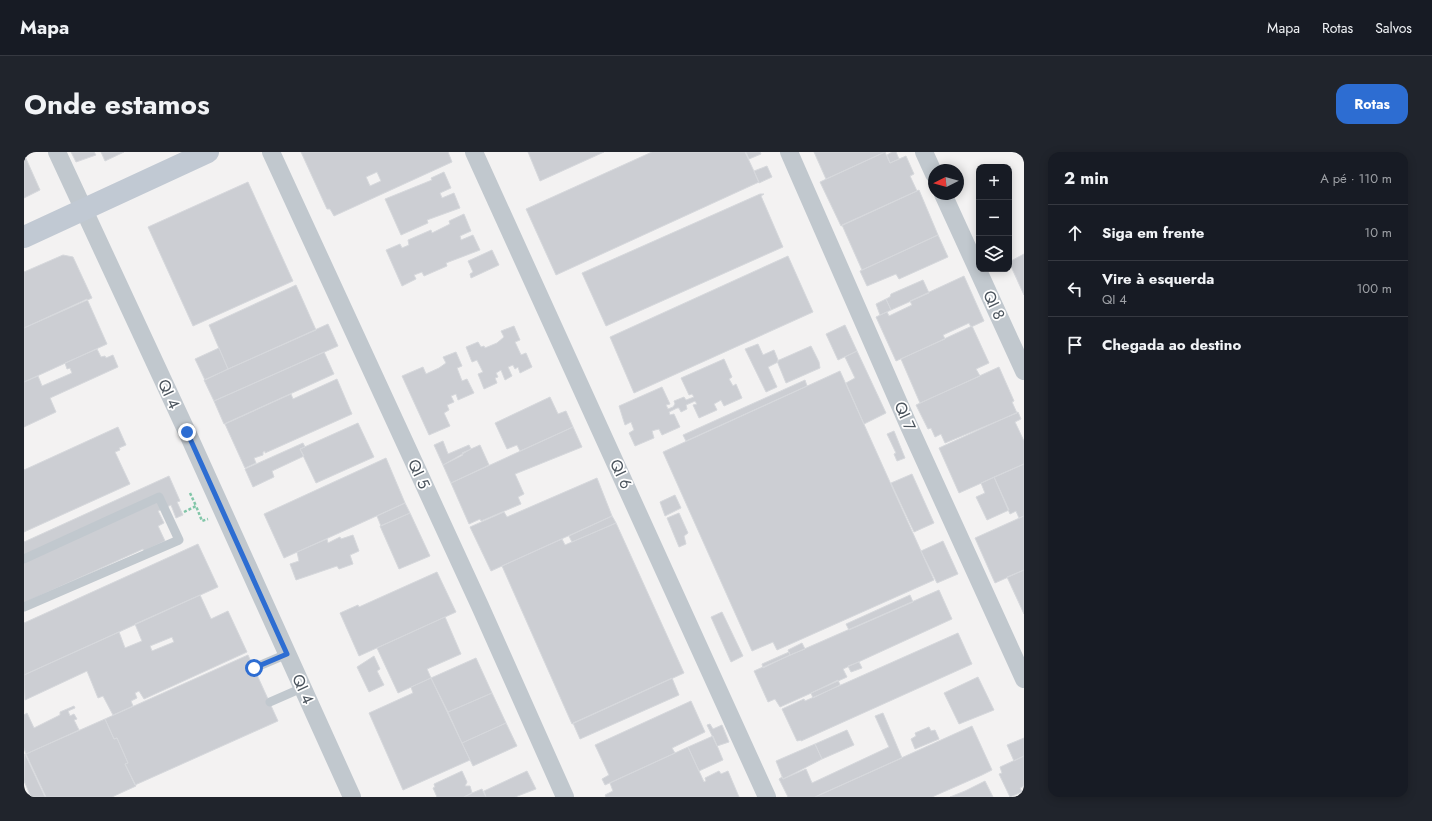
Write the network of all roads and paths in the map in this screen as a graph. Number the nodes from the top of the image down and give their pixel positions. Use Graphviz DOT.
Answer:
graph roads {
  1 [pos="57,152"];
  2 [pos="208,152"];
  3 [pos="271,152"];
  4 [pos="474,152"];
  5 [pos="789,152"];
  6 [pos="924,152"];
  7 [pos="929,164"];
  8 [pos="946,200"];
  9 [pos="84,211"];
  10 [pos="24,237"];
  11 [pos="1024,371"];
  12 [pos="190,493"];
  13 [pos="196,506"];
  14 [pos="184,512"];
  15 [pos="223,512"];
  16 [pos="24,559"];
  17 [pos="24,607"];
  18 [pos="287,654"];
  19 [pos="254,668"];
  20 [pos="1024,679"];
  21 [pos="302,688"];
  22 [pos="270,702"];
  23 [pos="352,797"];
  24 [pos="565,797"];
  25 [pos="767,797"];
  1 -- 9 [label="street, QI 4"];
  2 -- 9 [label="main road"];
  3 -- 24 [label="street, QI 5"];
  4 -- 25 [label="street, QI 6"];
  5 -- 20 [label="street, QI 7"];
  6 -- 7 [label="street"];
  8 -- 11 [label="street, QI 8"];
  9 -- 10 [label="main road"];
  9 -- 15 [label="street, QI 4"];
  12 -- 13 [label="path"];
  13 -- 14 [label="path"];
  13 -- 15 [label="path"];
  15 -- 18 [label="street, QI 4"];
  16 -- 17 [label="lane"];
  18 -- 19 [label="lane"];
  18 -- 21 [label="street, QI 4"];
  21 -- 22 [label="lane"];
  21 -- 23 [label="street, QI 4"];
}
